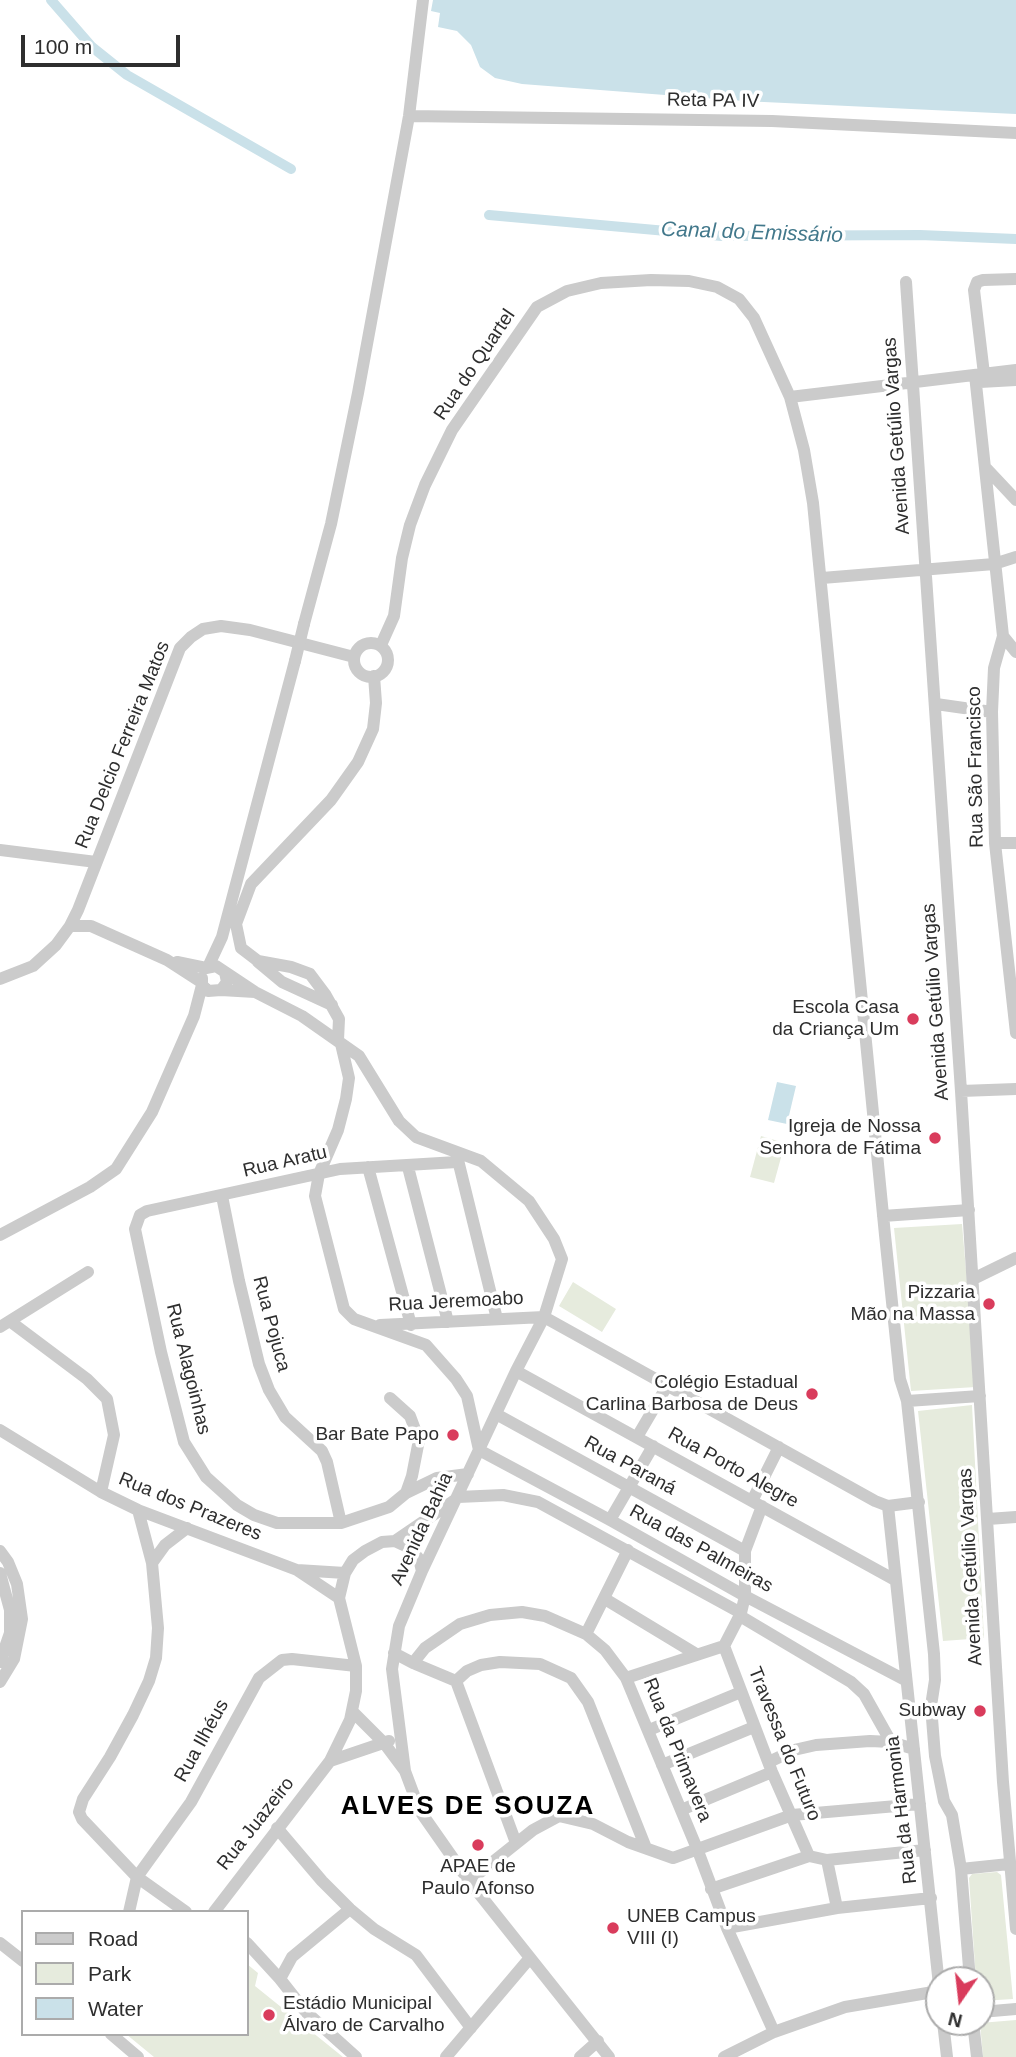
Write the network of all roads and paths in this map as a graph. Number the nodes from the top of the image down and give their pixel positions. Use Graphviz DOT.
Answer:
graph roads {
  1 [pos="423,0"];
  2 [pos="409,116"];
  3 [pos="1016,133"];
  4 [pos="1016,279"];
  5 [pos="906,282"];
  6 [pos="1016,370"];
  7 [pos="978,377"];
  8 [pos="1016,380"];
  9 [pos="912,381"];
  10 [pos="790,397"];
  11 [pos="986,468"];
  12 [pos="1016,500"];
  13 [pos="1016,557"];
  14 [pos="994,565"];
  15 [pos="925,570"];
  16 [pos="822,578"];
  17 [pos="1003,636"];
  18 [pos="381,645"];
  19 [pos="1016,652"];
  20 [pos="354,657"];
  21 [pos="374,676"];
  22 [pos="936,704"];
  23 [pos="992,712"];
  24 [pos="995,843"];
  25 [pos="1016,843"];
  26 [pos="0,850"];
  27 [pos="96,862"];
  28 [pos="78,910"];
  29 [pos="70,926"];
  30 [pos="91,926"];
  31 [pos="222,937"];
  32 [pos="167,960"];
  33 [pos="258,961"];
  34 [pos="207,968"];
  35 [pos="224,971"];
  36 [pos="0,979"];
  37 [pos="202,984"];
  38 [pos="219,991"];
  39 [pos="255,992"];
  40 [pos="332,1005"];
  41 [pos="194,1016"];
  42 [pos="1016,1033"];
  43 [pos="340,1042"];
  44 [pos="1016,1090"];
  45 [pos="961,1091"];
  46 [pos="457,1158"];
  47 [pos="368,1167"];
  48 [pos="408,1167"];
  49 [pos="319,1174"];
  50 [pos="222,1195"];
  51 [pos="969,1210"];
  52 [pos="883,1216"];
  53 [pos="135,1229"];
  54 [pos="0,1235"];
  55 [pos="1016,1258"];
  56 [pos="88,1272"];
  57 [pos="973,1279"];
  58 [pos="544,1317"];
  59 [pos="498,1319"];
  60 [pos="448,1322"];
  61 [pos="432,1323"];
  62 [pos="5,1325"];
  63 [pos="411,1325"];
  64 [pos="370,1326"];
  65 [pos="426,1345"];
  66 [pos="516,1371"];
  67 [pos="667,1386"];
  68 [pos="981,1396"];
  69 [pos="390,1398"];
  70 [pos="907,1401"];
  71 [pos="496,1414"];
  72 [pos="0,1430"];
  73 [pos="637,1437"];
  74 [pos="653,1446"];
  75 [pos="779,1447"];
  76 [pos="479,1450"];
  77 [pos="468,1474"];
  78 [pos="630,1487"];
  79 [pos="101,1492"];
  80 [pos="406,1493"];
  81 [pos="458,1497"];
  82 [pos="919,1502"];
  83 [pos="757,1503"];
  84 [pos="888,1506"];
  85 [pos="138,1510"];
  86 [pos="1016,1517"];
  87 [pos="988,1519"];
  88 [pos="610,1520"];
  89 [pos="341,1523"];
  90 [pos="187,1528"];
  91 [pos="395,1541"];
  92 [pos="628,1550"];
  93 [pos="0,1551"];
  94 [pos="744,1552"];
  95 [pos="152,1563"];
  96 [pos="297,1570"];
  97 [pos="422,1571"];
  98 [pos="0,1573"];
  99 [pos="345,1573"];
  100 [pos="895,1580"];
  101 [pos="11,1585"];
  102 [pos="745,1596"];
  103 [pos="339,1598"];
  104 [pos="605,1599"];
  105 [pos="740,1614"];
  106 [pos="15,1634"];
  107 [pos="586,1634"];
  108 [pos="724,1646"];
  109 [pos="394,1653"];
  110 [pos="696,1654"];
  111 [pos="0,1662"];
  112 [pos="413,1662"];
  113 [pos="356,1667"];
  114 [pos="626,1678"];
  115 [pos="905,1680"];
  116 [pos="456,1681"];
  117 [pos="0,1682"];
  118 [pos="741,1692"];
  119 [pos="353,1712"];
  120 [pos="754,1727"];
  121 [pos="649,1730"];
  122 [pos="401,1736"];
  123 [pos="891,1742"];
  124 [pos="383,1743"];
  125 [pos="914,1749"];
  126 [pos="330,1761"];
  127 [pos="663,1765"];
  128 [pos="771,1767"];
  129 [pos="405,1771"];
  130 [pos="1003,1782"];
  131 [pos="1016,1786"];
  132 [pos="920,1804"];
  133 [pos="681,1810"];
  134 [pos="792,1815"];
  135 [pos="277,1828"];
  136 [pos="516,1843"];
  137 [pos="646,1848"];
  138 [pos="925,1850"];
  139 [pos="698,1851"];
  140 [pos="809,1856"];
  141 [pos="827,1860"];
  142 [pos="1009,1864"];
  143 [pos="961,1869"];
  144 [pos="138,1877"];
  145 [pos="469,1881"];
  146 [pos="711,1888"];
  147 [pos="931,1898"];
  148 [pos="837,1908"];
  149 [pos="350,1909"];
  150 [pos="130,1910"];
  151 [pos="184,1910"];
  152 [pos="216,1910"];
  153 [pos="727,1928"];
  154 [pos="1016,1929"];
  155 [pos="0,1943"];
  156 [pos="248,1944"];
  157 [pos="21,1959"];
  158 [pos="529,1959"];
  159 [pos="937,1966"];
  160 [pos="969,1966"];
  161 [pos="280,1979"];
  162 [pos="925,1993"];
  163 [pos="1016,2009"];
  164 [pos="995,2011"];
  165 [pos="471,2028"];
  166 [pos="774,2032"];
  167 [pos="113,2036"];
  168 [pos="945,2036"];
  169 [pos="975,2036"];
  170 [pos="598,2041"];
  171 [pos="138,2057"];
  172 [pos="356,2057"];
  173 [pos="446,2057"];
  174 [pos="580,2057"];
  175 [pos="609,2057"];
  176 [pos="724,2057"];
  177 [pos="947,2057"];
  178 [pos="977,2057"];
  1 -- 2 [label="street"];
  2 -- 3 [label="street, Reta PA IV"];
  2 -- 31 [label="street, bridge"];
  4 -- 7 [label="street, Rua São Francisco"];
  5 -- 9 [label="street, Avenida Getúlio Vargas"];
  6 -- 7 [label="street"];
  7 -- 8 [label="street"];
  7 -- 9 [label="street"];
  7 -- 11 [label="street, Rua São Francisco"];
  9 -- 10 [label="street"];
  9 -- 15 [label="street, Avenida Getúlio Vargas"];
  10 -- 16 [label="street"];
  10 -- 18 [label="street, Rua do Quartel"];
  11 -- 12 [label="street"];
  11 -- 14 [label="street, Rua São Francisco"];
  13 -- 14 [label="street"];
  14 -- 15 [label="street"];
  14 -- 17 [label="street, Rua São Francisco"];
  15 -- 16 [label="street"];
  15 -- 22 [label="street, Avenida Getúlio Vargas"];
  16 -- 52 [label="street"];
  17 -- 19 [label="street"];
  17 -- 23 [label="street, Rua São Francisco"];
  18 -- 20 [label="street"];
  18 -- 21 [label="street"];
  20 -- 21 [label="street"];
  20 -- 27 [label="street, Rua Delcio Ferreira Matos"];
  21 -- 33 [label="street"];
  22 -- 23 [label="street"];
  22 -- 45 [label="street, Avenida Getúlio Vargas"];
  23 -- 24 [label="street, Rua São Francisco"];
  24 -- 25 [label="street"];
  24 -- 42 [label="street, Rua São Francisco"];
  26 -- 27 [label="street"];
  27 -- 28 [label="street, Rua Delcio Ferreira Matos"];
  28 -- 29 [label="street, Rua Delcio Ferreira Matos"];
  28 -- 30 [label="street"];
  29 -- 30 [label="street"];
  29 -- 36 [label="street, Rua Delcio Ferreira Matos"];
  30 -- 32 [label="street"];
  31 -- 34 [label="street"];
  31 -- 35 [label="street"];
  32 -- 34 [label="street"];
  32 -- 37 [label="street"];
  33 -- 40 [label="street"];
  33 -- 40 [label="street"];
  34 -- 35 [label="street"];
  34 -- 37 [label="street"];
  35 -- 38 [label="street"];
  35 -- 39 [label="street"];
  37 -- 38 [label="street"];
  37 -- 41 [label="street"];
  38 -- 39 [label="street"];
  38 -- 41 [label="street"];
  39 -- 43 [label="street"];
  40 -- 43 [label="street"];
  41 -- 54 [label="street"];
  43 -- 46 [label="street"];
  43 -- 49 [label="street"];
  44 -- 45 [label="street"];
  45 -- 51 [label="street, Avenida Getúlio Vargas"];
  46 -- 48 [label="street, Rua Aratu"];
  46 -- 58 [label="street"];
  46 -- 59 [label="street"];
  47 -- 48 [label="street, Rua Aratu"];
  47 -- 49 [label="street, Rua Aratu"];
  47 -- 63 [label="street"];
  48 -- 60 [label="street"];
  49 -- 50 [label="street, Rua Aratu"];
  49 -- 64 [label="street"];
  50 -- 53 [label="street, Rua Aratu"];
  50 -- 89 [label="street, Rua Pojuca"];
  51 -- 52 [label="street"];
  51 -- 57 [label="street, Avenida Getúlio Vargas"];
  52 -- 70 [label="street"];
  53 -- 89 [label="street, Rua Alagoinhas"];
  55 -- 57 [label="street"];
  56 -- 62 [label="street"];
  57 -- 68 [label="street, Avenida Getúlio Vargas"];
  58 -- 59 [label="street, Rua Jeremoabo"];
  58 -- 66 [label="street, Avenida Bahia"];
  58 -- 67 [label="street"];
  59 -- 60 [label="street, Rua Jeremoabo"];
  60 -- 61 [label="street, Rua Jeremoabo"];
  61 -- 63 [label="street, Rua Jeremoabo"];
  61 -- 65 [label="street"];
  62 -- 79 [label="street"];
  63 -- 64 [label="street, Rua Jeremoabo"];
  64 -- 65 [label="street"];
  65 -- 76 [label="street"];
  66 -- 71 [label="street, Avenida Bahia"];
  66 -- 73 [label="street, Rua Porto Alegre"];
  67 -- 73 [label="street"];
  67 -- 75 [label="street"];
  68 -- 70 [label="street"];
  68 -- 87 [label="street, Avenida Getúlio Vargas"];
  69 -- 80 [label="street"];
  70 -- 82 [label="street"];
  71 -- 76 [label="street, Avenida Bahia"];
  71 -- 78 [label="street, Rua Paraná"];
  72 -- 79 [label="street, Rua dos Prazeres"];
  73 -- 74 [label="street, Rua Porto Alegre"];
  74 -- 78 [label="street"];
  74 -- 83 [label="street, Rua Porto Alegre"];
  75 -- 83 [label="street"];
  75 -- 84 [label="street"];
  76 -- 77 [label="street, Avenida Bahia"];
  76 -- 88 [label="street, Rua das Palmeiras"];
  77 -- 80 [label="street, Rua Alagoinhas"];
  77 -- 81 [label="street, Avenida Bahia"];
  78 -- 88 [label="street"];
  78 -- 94 [label="street, Rua Paraná"];
  79 -- 85 [label="street, Rua dos Prazeres"];
  80 -- 89 [label="street, Rua Alagoinhas"];
  81 -- 91 [label="street"];
  81 -- 92 [label="street, Rua das Palmeiras"];
  81 -- 97 [label="street, Avenida Bahia"];
  82 -- 84 [label="street"];
  82 -- 143 [label="street"];
  83 -- 94 [label="street"];
  83 -- 100 [label="street, Rua Porto Alegre"];
  84 -- 100 [label="street, Rua da Harmonia"];
  85 -- 90 [label="street, Rua dos Prazeres"];
  85 -- 95 [label="street"];
  86 -- 87 [label="street"];
  87 -- 130 [label="street, Avenida Getúlio Vargas"];
  88 -- 102 [label="street, Rua das Palmeiras"];
  90 -- 95 [label="street"];
  90 -- 96 [label="street, Rua dos Prazeres"];
  91 -- 97 [label="street"];
  91 -- 99 [label="street"];
  92 -- 104 [label="street"];
  92 -- 105 [label="street, Rua das Palmeiras"];
  93 -- 101 [label="street"];
  94 -- 102 [label="street"];
  95 -- 144 [label="street"];
  96 -- 99 [label="street, Rua dos Prazeres"];
  96 -- 103 [label="street, Rua dos Prazeres"];
  97 -- 109 [label="street, Avenida Bahia"];
  98 -- 101 [label="street"];
  99 -- 103 [label="street"];
  100 -- 115 [label="street, Rua da Harmonia"];
  101 -- 106 [label="street"];
  102 -- 105 [label="street"];
  102 -- 115 [label="street, Rua das Palmeiras"];
  103 -- 113 [label="street, Rua Juazeiro"];
  104 -- 107 [label="street"];
  104 -- 110 [label="street"];
  105 -- 108 [label="street"];
  105 -- 123 [label="street, Rua das Palmeiras"];
  106 -- 111 [label="street"];
  106 -- 117 [label="street"];
  107 -- 112 [label="street, Rua da Primavera"];
  107 -- 114 [label="street, Rua da Primavera"];
  108 -- 110 [label="street"];
  108 -- 118 [label="street, Travessa do Futuro"];
  109 -- 112 [label="street"];
  109 -- 122 [label="street, Avenida Bahia"];
  110 -- 114 [label="street"];
  112 -- 116 [label="street"];
  113 -- 119 [label="street, Rua Juazeiro"];
  113 -- 144 [label="street, Rua Ilhéus"];
  114 -- 121 [label="street, Rua da Primavera"];
  115 -- 125 [label="street, Rua da Harmonia"];
  116 -- 136 [label="street"];
  116 -- 137 [label="street"];
  118 -- 120 [label="street, Travessa do Futuro"];
  118 -- 121 [label="street"];
  119 -- 124 [label="street, Avenida Bahia"];
  119 -- 126 [label="street, Rua Juazeiro"];
  120 -- 127 [label="street"];
  120 -- 128 [label="street, Travessa do Futuro"];
  121 -- 127 [label="street, Rua da Primavera"];
  122 -- 124 [label="street"];
  122 -- 129 [label="street, Avenida Bahia"];
  123 -- 125 [label="street"];
  123 -- 128 [label="street"];
  124 -- 126 [label="street"];
  124 -- 129 [label="street, Avenida Bahia"];
  125 -- 132 [label="street, Rua da Harmonia"];
  126 -- 135 [label="street, Rua Juazeiro"];
  127 -- 133 [label="street, Rua da Primavera"];
  128 -- 133 [label="street"];
  128 -- 134 [label="street, Travessa do Futuro"];
  129 -- 145 [label="street, Avenida Bahia"];
  130 -- 131 [label="street"];
  130 -- 142 [label="street, Avenida Getúlio Vargas"];
  132 -- 134 [label="street"];
  132 -- 138 [label="street, Rua da Harmonia"];
  133 -- 139 [label="street, Rua da Primavera"];
  134 -- 139 [label="street"];
  134 -- 140 [label="street, Travessa do Futuro"];
  135 -- 149 [label="street"];
  135 -- 152 [label="street, Rua Juazeiro"];
  136 -- 137 [label="street"];
  136 -- 145 [label="street"];
  137 -- 139 [label="street"];
  138 -- 141 [label="street"];
  138 -- 147 [label="street, Rua da Harmonia"];
  139 -- 146 [label="street, Rua da Primavera"];
  140 -- 141 [label="street"];
  140 -- 146 [label="street"];
  141 -- 148 [label="street"];
  142 -- 143 [label="street"];
  142 -- 154 [label="street, Avenida Getúlio Vargas"];
  143 -- 160 [label="street"];
  144 -- 150 [label="street, Rua Ilhéus"];
  144 -- 151 [label="street"];
  145 -- 158 [label="street, Avenida Bahia"];
  146 -- 153 [label="street, Rua da Primavera"];
  147 -- 148 [label="street"];
  147 -- 159 [label="street, Rua da Harmonia"];
  148 -- 153 [label="street"];
  149 -- 161 [label="street"];
  149 -- 165 [label="street"];
  153 -- 166 [label="street, Rua da Primavera"];
  155 -- 157 [label="street"];
  156 -- 161 [label="street"];
  158 -- 165 [label="street"];
  158 -- 170 [label="street, Avenida Bahia"];
  161 -- 172 [label="street"];
  162 -- 166 [label="street"];
  163 -- 164 [label="street"];
  165 -- 173 [label="street"];
  166 -- 176 [label="street"];
  167 -- 171 [label="street"];
  168 -- 177 [label="street"];
  169 -- 178 [label="street"];
  170 -- 174 [label="street"];
  170 -- 175 [label="street, Avenida Bahia"];
}
